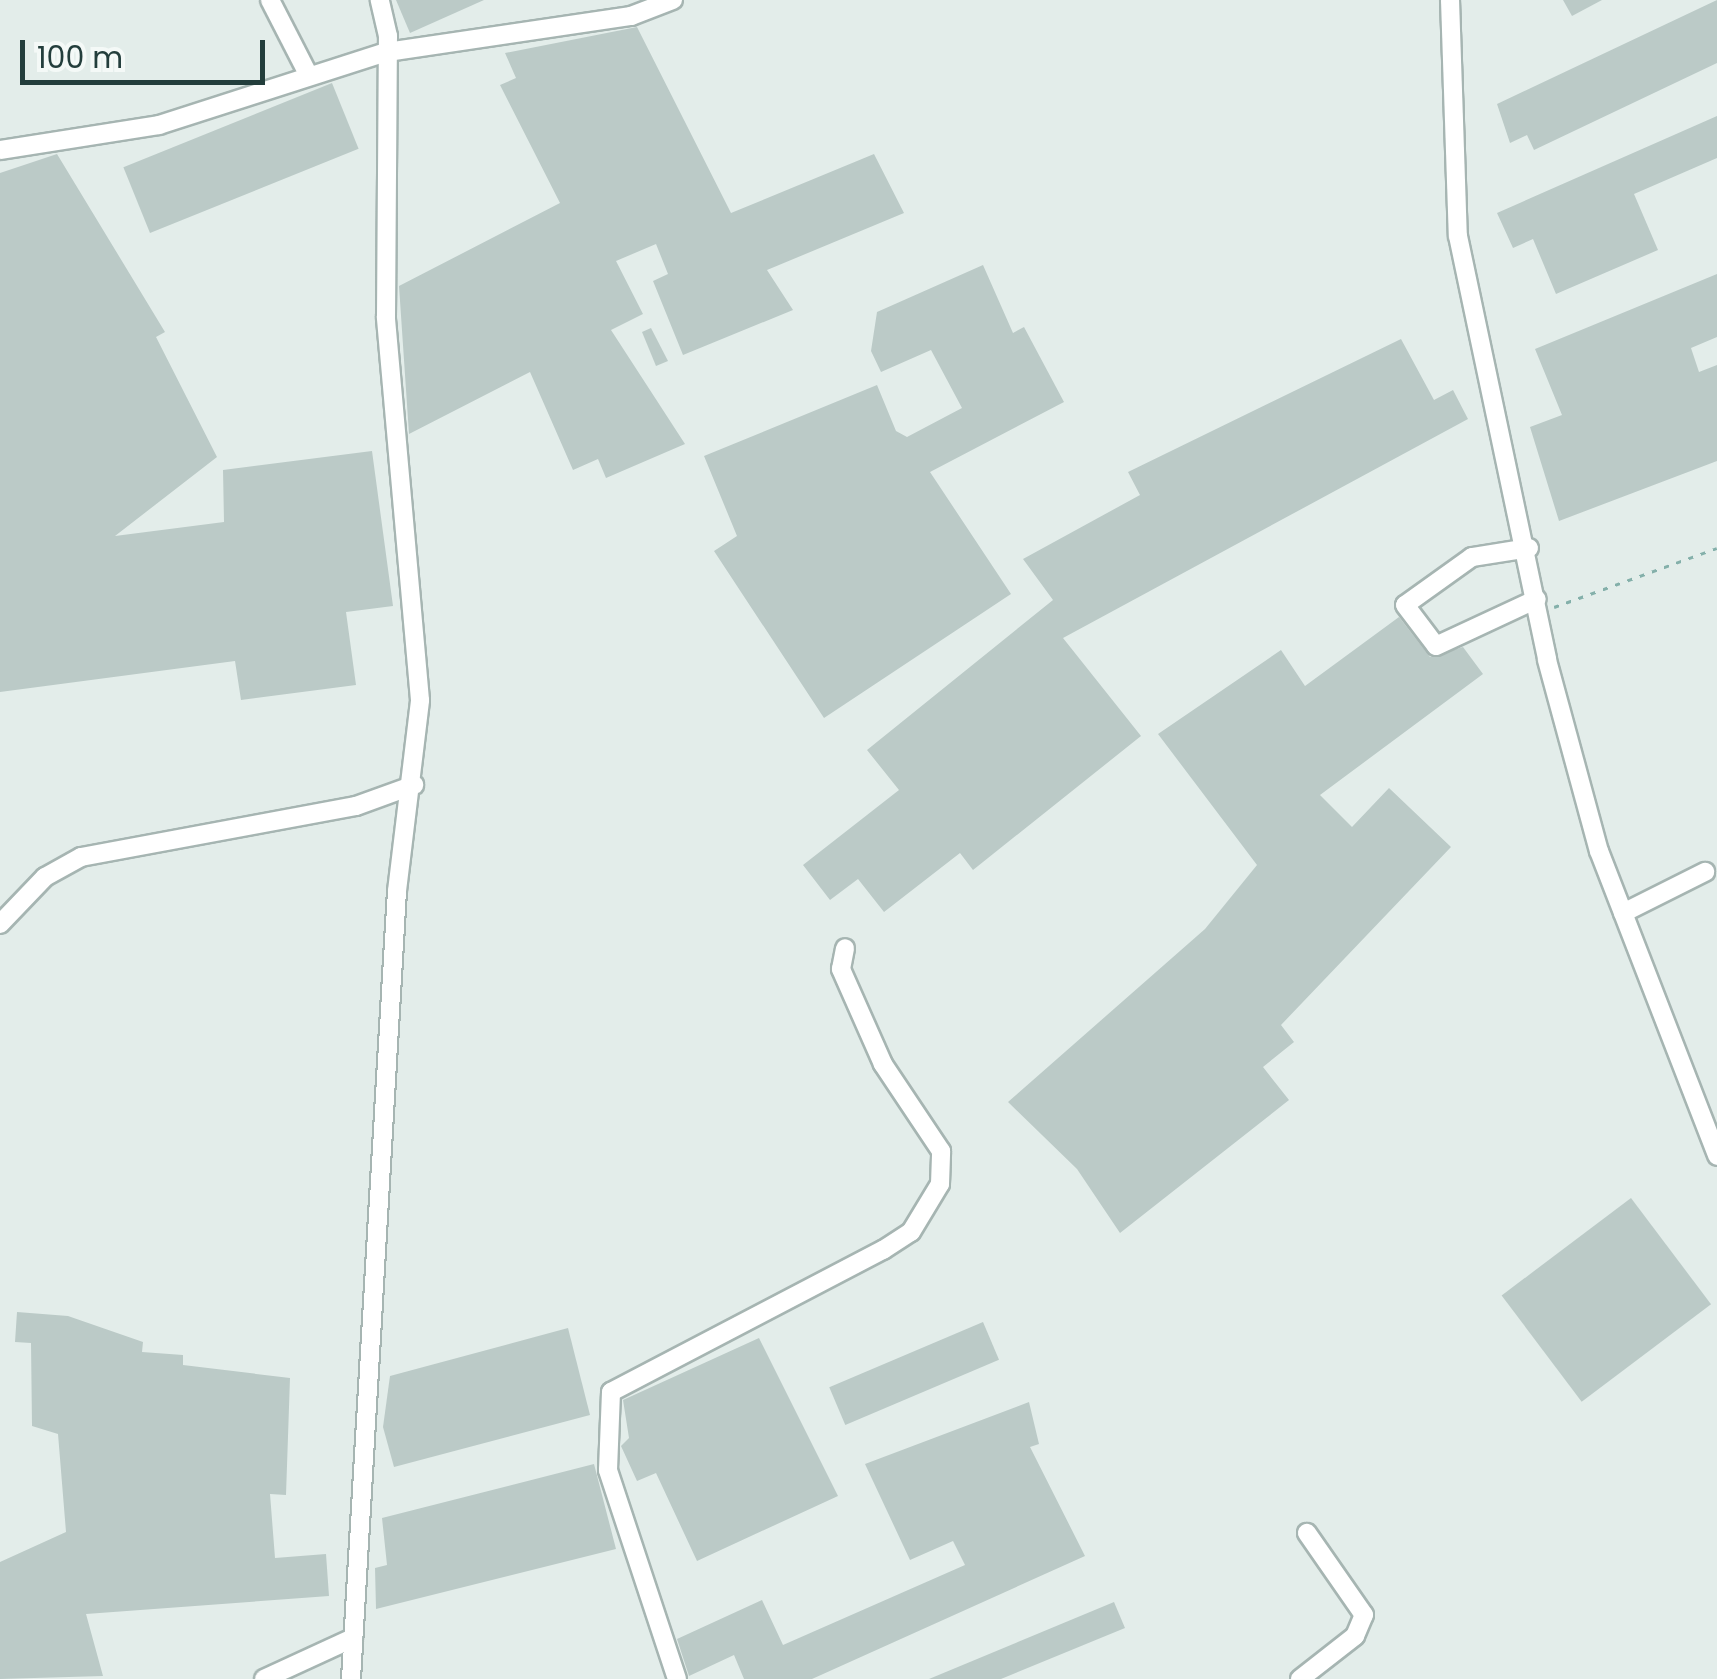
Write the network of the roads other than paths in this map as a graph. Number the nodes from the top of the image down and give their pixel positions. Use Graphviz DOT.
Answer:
graph roads {
  1 [pos="270,0"];
  2 [pos="380,0"];
  3 [pos="673,0"];
  4 [pos="1450,0"];
  5 [pos="388,52"];
  6 [pos="308,74"];
  7 [pos="0,150"];
  8 [pos="1529,548"];
  9 [pos="1538,606"];
  10 [pos="414,784"];
  11 [pos="1705,872"];
  12 [pos="1623,913"];
  13 [pos="0,924"];
  14 [pos="845,948"];
  15 [pos="1717,1156"];
  16 [pos="1307,1533"];
  17 [pos="353,1638"];
  18 [pos="264,1679"];
  19 [pos="350,1679"];
  20 [pos="677,1679"];
  21 [pos="1300,1679"];
  1 -- 6 [label="street"];
  2 -- 5 [label="street"];
  3 -- 5 [label="street"];
  4 -- 8 [label="street"];
  5 -- 6 [label="street"];
  5 -- 10 [label="street"];
  6 -- 7 [label="street"];
  8 -- 9 [label="street"];
  8 -- 9 [label="street"];
  9 -- 12 [label="street"];
  10 -- 13 [label="street"];
  10 -- 17 [label="street"];
  11 -- 12 [label="street"];
  12 -- 15 [label="street"];
  14 -- 20 [label="street"];
  16 -- 21 [label="street"];
  17 -- 18 [label="street"];
  17 -- 19 [label="street"];
}
